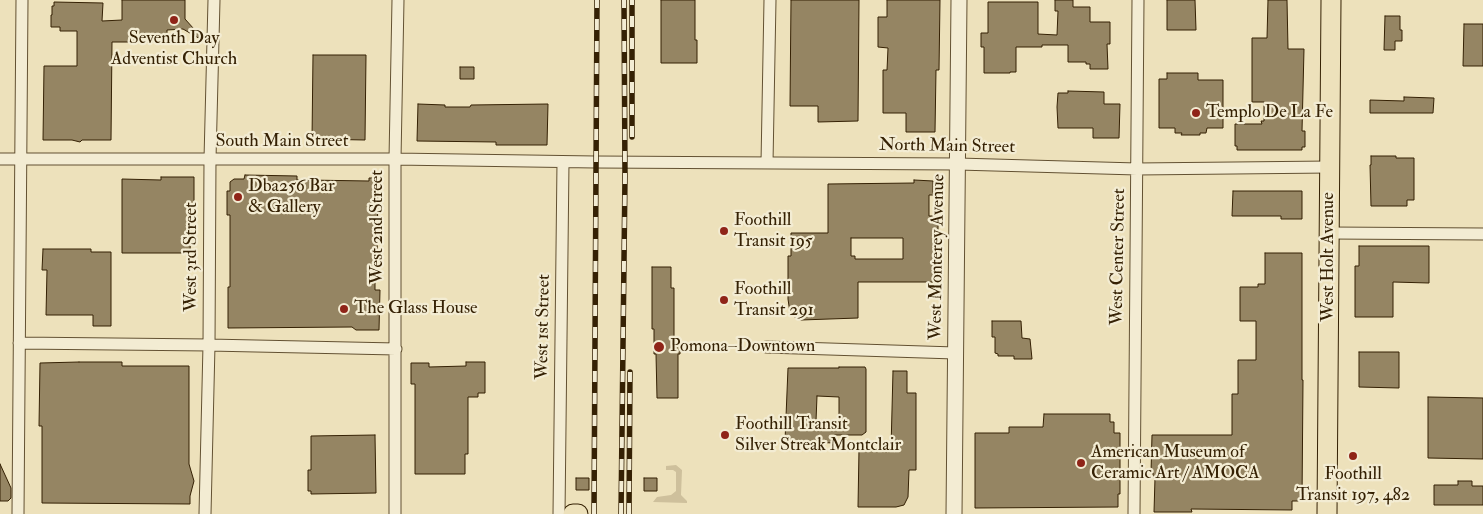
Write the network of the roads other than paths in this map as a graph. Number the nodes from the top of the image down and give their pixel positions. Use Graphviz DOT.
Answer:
graph roads {
  1 [pos="22,0"];
  2 [pos="214,0"];
  3 [pos="398,0"];
  4 [pos="770,0"];
  5 [pos="959,0"];
  6 [pos="1138,0"];
  7 [pos="1331,0"];
  8 [pos="0,159"];
  9 [pos="21,159"];
  10 [pos="210,159"];
  11 [pos="395,159"];
  12 [pos="563,162"];
  13 [pos="766,163"];
  14 [pos="958,164"];
  15 [pos="1330,167"];
  16 [pos="1137,169"];
  17 [pos="1330,233"];
  18 [pos="1483,234"];
  19 [pos="19,343"];
  20 [pos="210,345"];
  21 [pos="766,348"];
  22 [pos="396,349"];
  23 [pos="955,352"];
  24 [pos="18,514"];
  25 [pos="205,514"];
  26 [pos="395,514"];
  27 [pos="559,514"];
  28 [pos="573,514"];
  29 [pos="578,514"];
  30 [pos="954,514"];
  31 [pos="1134,514"];
  32 [pos="1327,514"];
  1 -- 9 [label="street"];
  2 -- 10 [label="street, West 3rd Street"];
  3 -- 11 [label="street, West 2nd Street"];
  4 -- 13 [label="street"];
  5 -- 14 [label="street, West Monterey Avenue"];
  6 -- 16 [label="street, West Center Street"];
  7 -- 15 [label="main road, West Holt Avenue"];
  8 -- 9 [label="street, South Main Street"];
  9 -- 10 [label="street, South Main Street"];
  9 -- 19 [label="street"];
  10 -- 11 [label="street, South Main Street"];
  10 -- 20 [label="street, West 3rd Street"];
  11 -- 12 [label="street, South Main Street"];
  11 -- 22 [label="street, West 2nd Street"];
  12 -- 13 [label="street, North Main Street"];
  12 -- 27 [label="street, West 1st Street"];
  13 -- 14 [label="street, North Main Street"];
  14 -- 16 [label="street, North Main Street"];
  14 -- 23 [label="street, West Monterey Avenue"];
  15 -- 16 [label="street, North Main Street"];
  15 -- 17 [label="main road, West Holt Avenue"];
  16 -- 31 [label="street, West Center Street"];
  17 -- 18 [label="street"];
  17 -- 32 [label="main road, West Holt Avenue"];
  19 -- 20 [label="street"];
  19 -- 24 [label="street"];
  20 -- 22 [label="street"];
  20 -- 25 [label="street, West 3rd Street"];
  21 -- 23 [label="street"];
  22 -- 26 [label="street, West 2nd Street"];
  23 -- 30 [label="street, West Monterey Avenue"];
  28 -- 29 [label="main road"];
}
